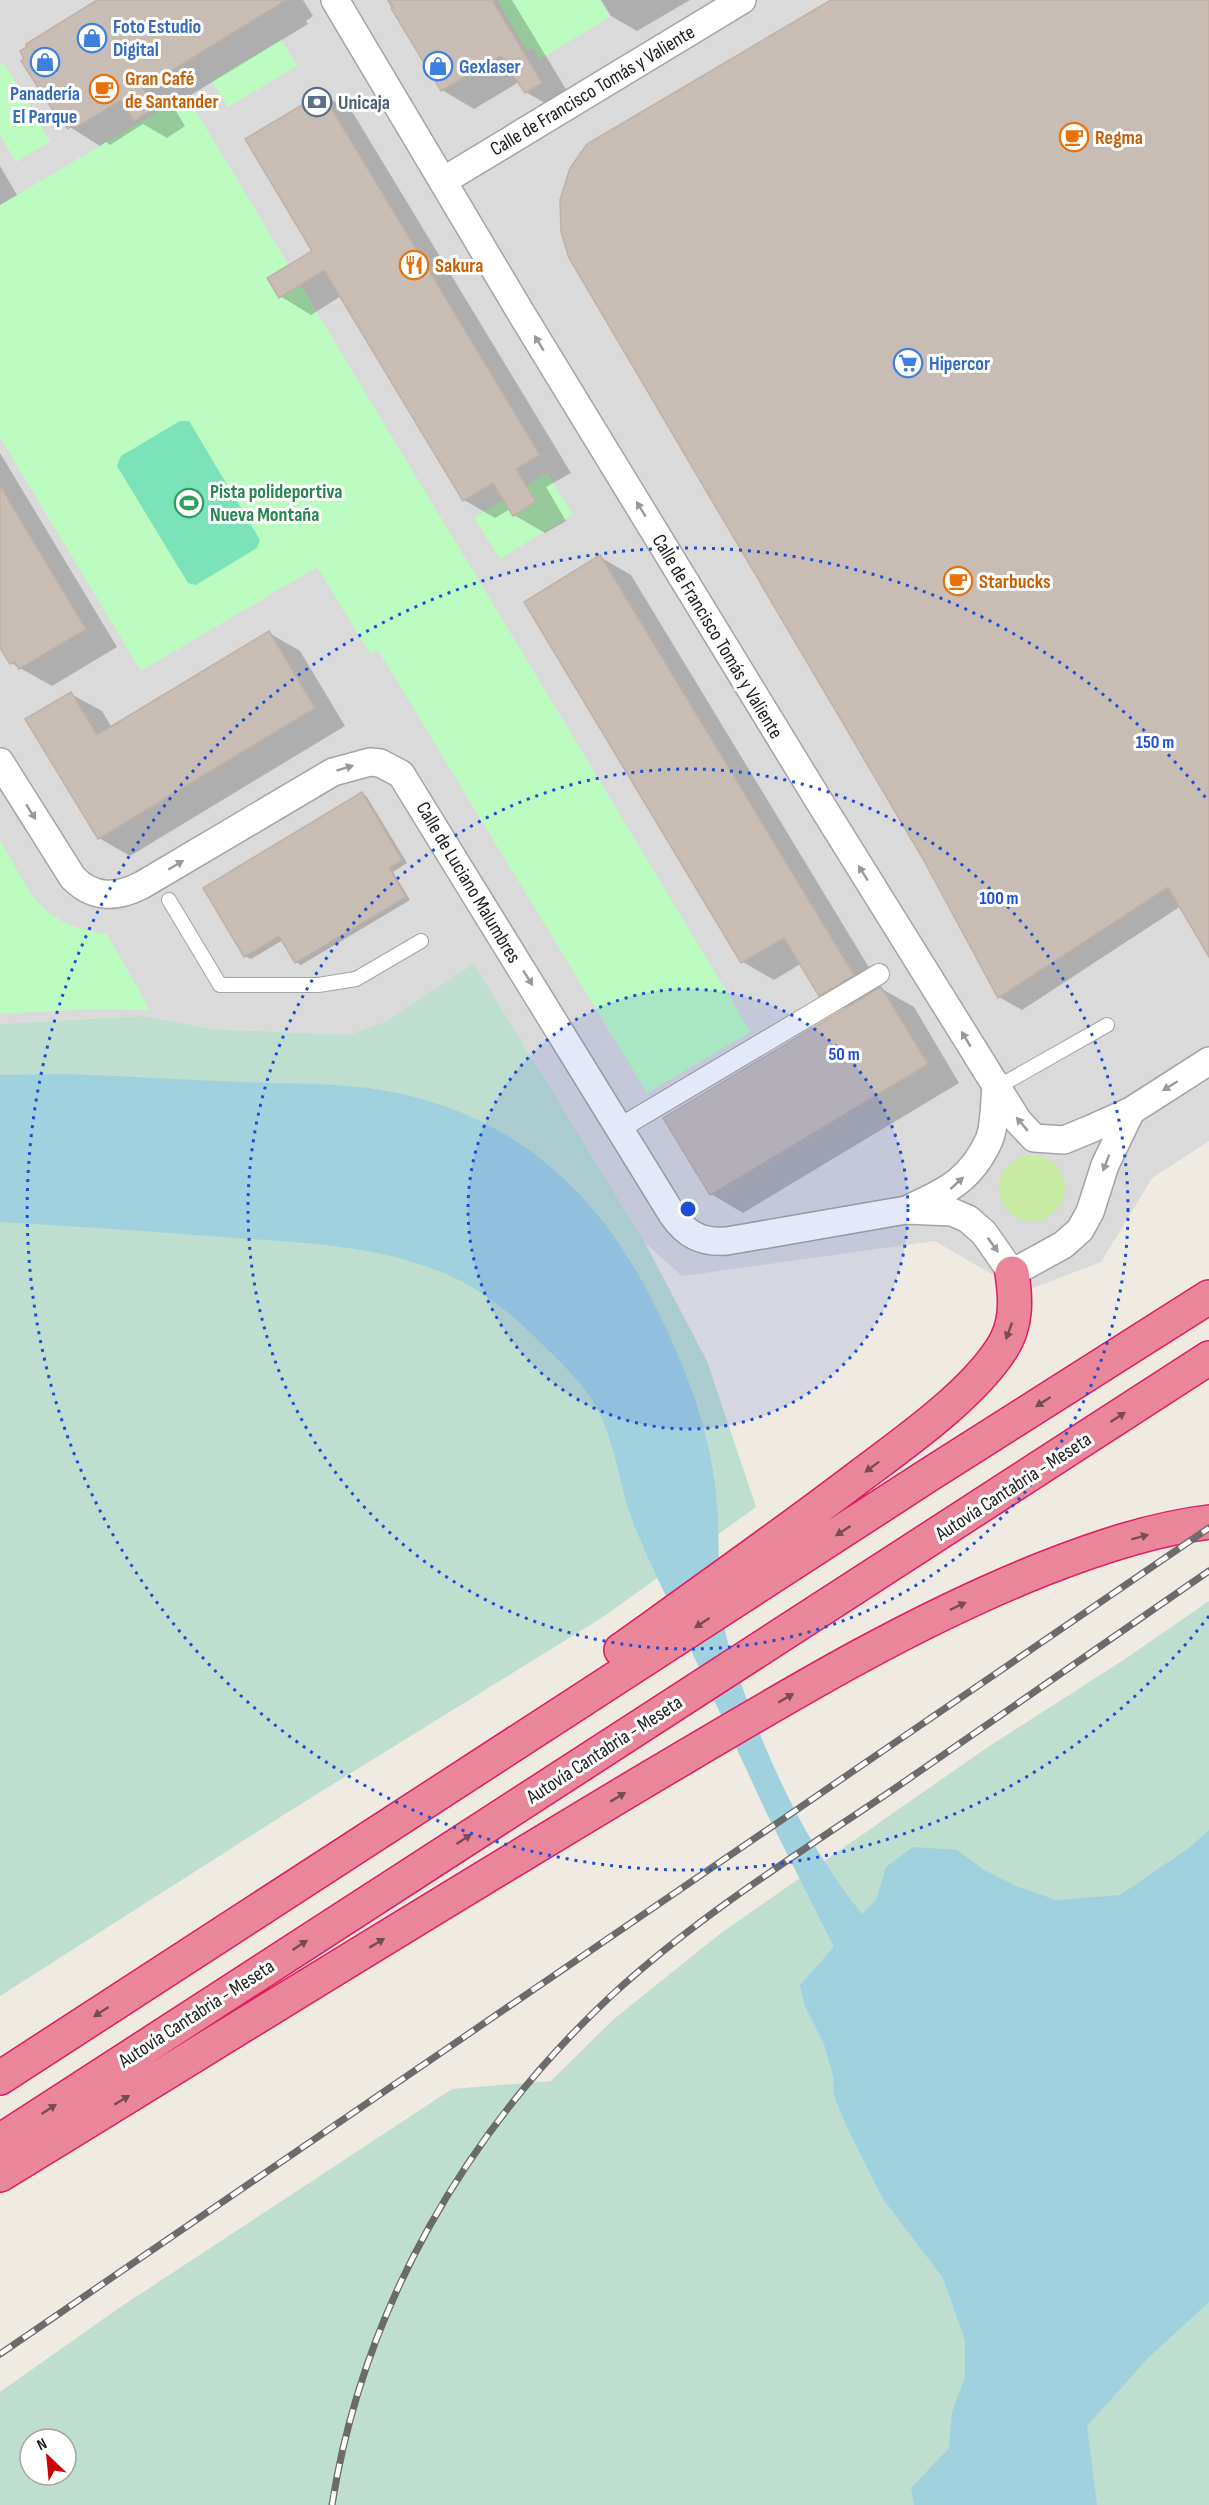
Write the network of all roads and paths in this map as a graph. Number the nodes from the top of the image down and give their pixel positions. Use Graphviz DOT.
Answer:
graph roads {
  1 [pos="335,0"];
  2 [pos="742,0"];
  3 [pos="443,181"];
  4 [pos="0,762"];
  5 [pos="169,900"];
  6 [pos="421,941"];
  7 [pos="879,974"];
  8 [pos="1107,1025"];
  9 [pos="1209,1061"];
  10 [pos="996,1088"];
  11 [pos="1131,1111"];
  12 [pos="620,1128"];
  13 [pos="906,1210"];
  14 [pos="1012,1274"];
  15 [pos="1209,1292"];
  16 [pos="1209,1297"];
  17 [pos="1127,1348"];
  18 [pos="1209,1358"];
  19 [pos="1209,1522"];
  20 [pos="742,1581"];
  21 [pos="0,2078"];
  22 [pos="0,2141"];
  23 [pos="0,2175"];
  1 -- 3 [label="street, Calle de Francisco Tomás y Valiente"];
  2 -- 3 [label="street, Calle de Francisco Tomás y Valiente"];
  10 -- 3 [label="street, Calle de Francisco Tomás y Valiente, one-way"];
  4 -- 12 [label="street, Calle de Luciano Malumbres, one-way"];
  5 -- 6 [label="lane"];
  7 -- 12 [label="street"];
  8 -- 10 [label="lane"];
  9 -- 11 [label="street, one-way"];
  11 -- 10 [label="street, Calle de Francisco Tomás y Valiente, one-way"];
  13 -- 10 [label="street, Calle de Luciano Malumbres, one-way"];
  11 -- 14 [label="street, one-way"];
  12 -- 13 [label="street, Calle de Luciano Malumbres"];
  13 -- 14 [label="street, Calle de Luciano Malumbres, one-way"];
  14 -- 20 [label="highway, one-way"];
  15 -- 17 [label="highway"];
  16 -- 17 [label="highway"];
  17 -- 20 [label="highway, one-way"];
  22 -- 18 [label="highway, Autovía Cantabria - Meseta, one-way"];
  23 -- 19 [label="highway, one-way"];
  20 -- 21 [label="highway, one-way"];
}
